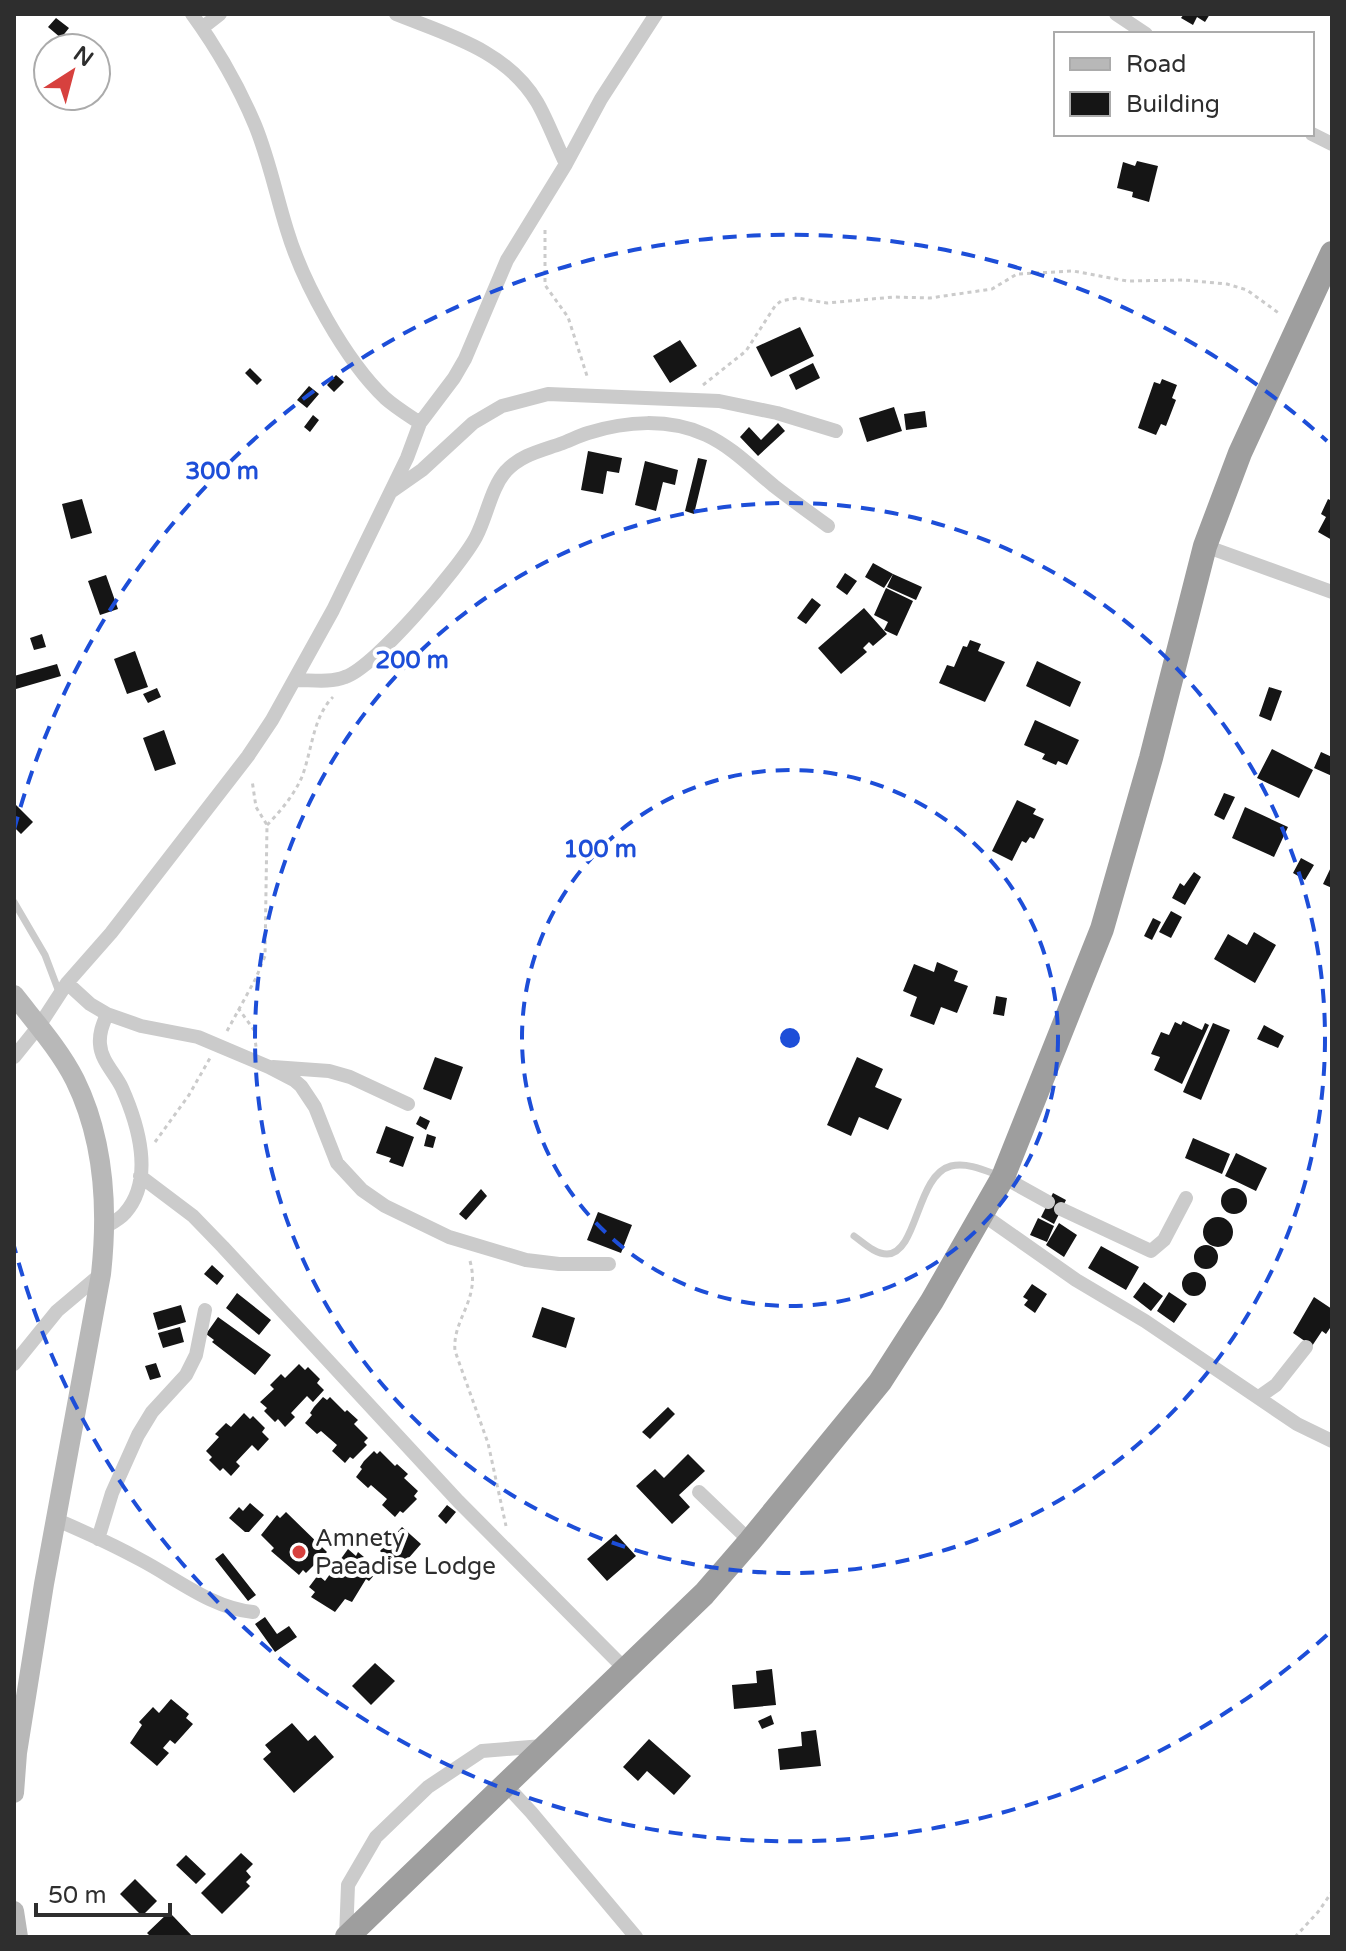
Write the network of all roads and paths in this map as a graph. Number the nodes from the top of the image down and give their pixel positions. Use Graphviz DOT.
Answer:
graph roads {
  1 [pos="192,14"];
  2 [pos="220,14"];
  3 [pos="396,14"];
  4 [pos="656,14"];
  5 [pos="1116,14"];
  6 [pos="202,28"];
  7 [pos="1143,32"];
  8 [pos="1314,135"];
  9 [pos="1332,144"];
  10 [pos="566,164"];
  11 [pos="537,212"];
  12 [pos="1332,253"];
  13 [pos="1299,328"];
  14 [pos="595,395"];
  15 [pos="684,399"];
  16 [pos="420,423"];
  17 [pos="836,431"];
  18 [pos="388,494"];
  19 [pos="828,526"];
  20 [pos="1205,546"];
  21 [pos="1332,592"];
  22 [pos="346,677"];
  23 [pos="296,680"];
  24 [pos="248,756"];
  25 [pos="267,825"];
  26 [pos="14,902"];
  27 [pos="64,989"];
  28 [pos="14,995"];
  29 [pos="238,1008"];
  30 [pos="107,1014"];
  31 [pos="39,1026"];
  32 [pos="218,1044"];
  33 [pos="14,1057"];
  34 [pos="254,1062"];
  35 [pos="269,1067"];
  36 [pos="408,1104"];
  37 [pos="141,1170"];
  38 [pos="1003,1177"];
  39 [pos="1186,1198"];
  40 [pos="982,1214"];
  41 [pos="105,1227"];
  42 [pos="854,1236"];
  43 [pos="449,1237"];
  44 [pos="609,1264"];
  45 [pos="101,1274"];
  46 [pos="205,1310"];
  47 [pos="1306,1347"];
  48 [pos="14,1364"];
  49 [pos="1259,1397"];
  50 [pos="1332,1441"];
  51 [pos="699,1492"];
  52 [pos="57,1520"];
  53 [pos="98,1539"];
  54 [pos="750,1541"];
  55 [pos="511,1555"];
  56 [pos="253,1612"];
  57 [pos="625,1669"];
  58 [pos="544,1746"];
  59 [pos="505,1784"];
  60 [pos="14,1791"];
  61 [pos="1332,1892"];
  62 [pos="14,1911"];
  63 [pos="623,1931"];
  64 [pos="18,1937"];
  65 [pos="347,1937"];
  66 [pos="636,1937"];
  67 [pos="1295,1937"];
  1 -- 6 [label="street"];
  2 -- 6 [label="street"];
  3 -- 10 [label="street"];
  4 -- 10 [label="street"];
  5 -- 7 [label="street"];
  6 -- 16 [label="street"];
  8 -- 9 [label="street"];
  10 -- 11 [label="street"];
  11 -- 14 [label="path"];
  11 -- 16 [label="street"];
  12 -- 13 [label="highway"];
  13 -- 15 [label="path"];
  13 -- 20 [label="highway"];
  14 -- 15 [label="street"];
  14 -- 18 [label="street"];
  15 -- 17 [label="street"];
  16 -- 18 [label="street"];
  18 -- 23 [label="street"];
  19 -- 22 [label="street"];
  20 -- 21 [label="street"];
  20 -- 38 [label="highway"];
  22 -- 23 [label="street"];
  22 -- 25 [label="path"];
  23 -- 24 [label="street"];
  24 -- 25 [label="path"];
  24 -- 27 [label="street"];
  25 -- 29 [label="path"];
  26 -- 27 [label="lane"];
  27 -- 30 [label="street"];
  27 -- 31 [label="street"];
  28 -- 31 [label="main road"];
  29 -- 32 [label="path"];
  29 -- 34 [label="path"];
  30 -- 32 [label="street"];
  30 -- 37 [label="street"];
  31 -- 33 [label="street"];
  31 -- 41 [label="main road"];
  32 -- 34 [label="street"];
  32 -- 37 [label="path"];
  34 -- 35 [label="street"];
  35 -- 36 [label="street"];
  35 -- 43 [label="street"];
  37 -- 41 [label="street"];
  37 -- 55 [label="street"];
  38 -- 39 [label="street"];
  38 -- 40 [label="highway"];
  38 -- 42 [label="lane"];
  40 -- 49 [label="street"];
  40 -- 54 [label="highway"];
  41 -- 45 [label="main road"];
  43 -- 44 [label="street"];
  43 -- 55 [label="path"];
  45 -- 48 [label="street"];
  45 -- 52 [label="main road"];
  46 -- 53 [label="street"];
  47 -- 49 [label="street"];
  49 -- 50 [label="street"];
  51 -- 54 [label="street"];
  52 -- 53 [label="street"];
  52 -- 60 [label="main road"];
  53 -- 56 [label="street"];
  54 -- 57 [label="highway"];
  55 -- 57 [label="street"];
  57 -- 58 [label="highway"];
  58 -- 59 [label="highway"];
  58 -- 65 [label="street"];
  59 -- 63 [label="street"];
  59 -- 65 [label="highway"];
  61 -- 67 [label="path"];
  62 -- 64 [label="main road"];
  63 -- 66 [label="street"];
}
